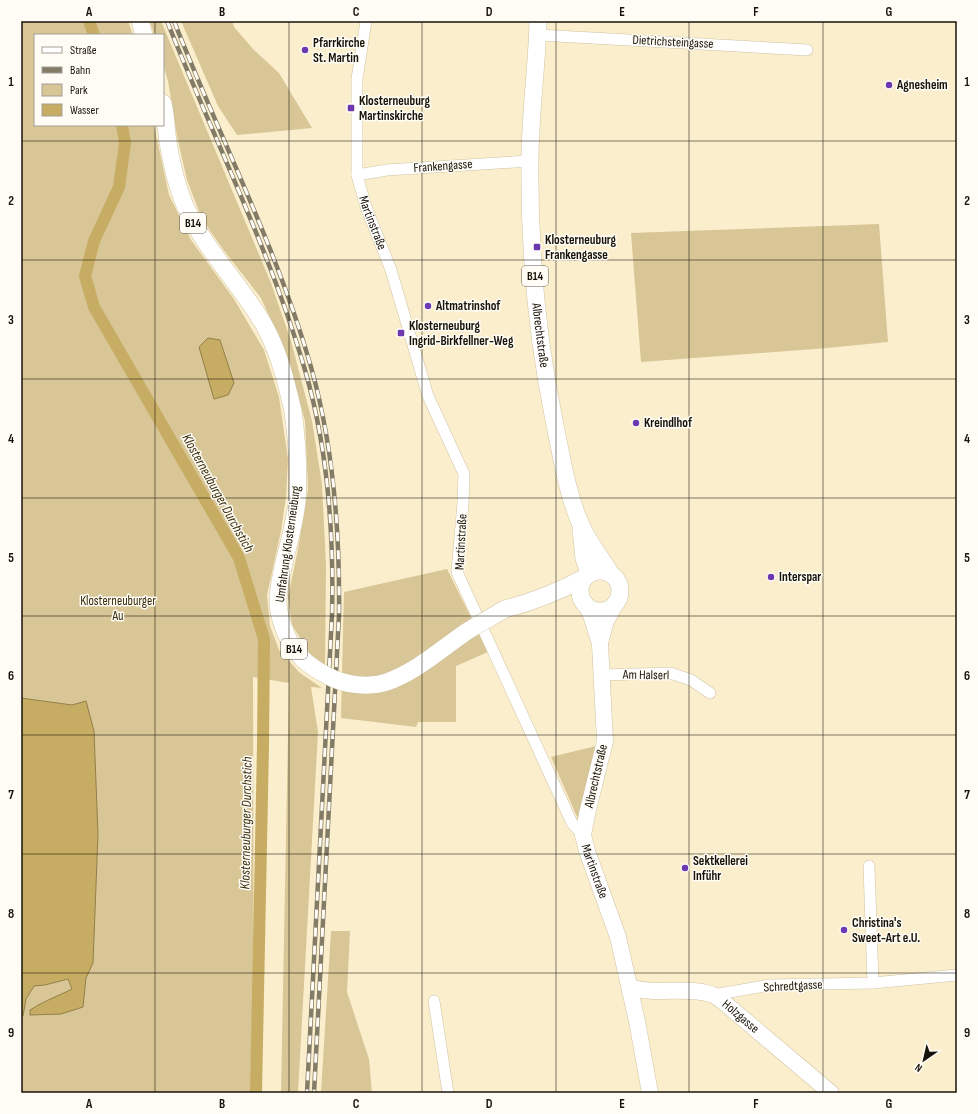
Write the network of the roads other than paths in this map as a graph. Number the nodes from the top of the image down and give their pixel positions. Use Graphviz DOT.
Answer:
graph roads {
  1 [pos="140,21"];
  2 [pos="366,21"];
  3 [pos="538,28"];
  4 [pos="144,34"];
  5 [pos="807,50"];
  6 [pos="164,109"];
  7 [pos="530,161"];
  8 [pos="358,175"];
  9 [pos="581,526"];
  10 [pos="611,574"];
  11 [pos="586,576"];
  12 [pos="529,602"];
  13 [pos="616,603"];
  14 [pos="585,604"];
  15 [pos="600,644"];
  16 [pos="602,675"];
  17 [pos="710,693"];
  18 [pos="584,835"];
  19 [pos="869,866"];
  20 [pos="957,975"];
  21 [pos="872,983"];
  22 [pos="630,987"];
  23 [pos="713,995"];
  24 [pos="434,1001"];
  25 [pos="448,1093"];
  26 [pos="650,1093"];
  27 [pos="831,1093"];
  1 -- 4 [label="main road"];
  2 -- 8 [label="street, Martinstraße"];
  3 -- 5 [label="street, Dietrichsteingasse"];
  3 -- 7 [label="main road, Albrechtstraße / B14"];
  6 -- 12 [label="main road, Umfahrung Klosterneuburg / B14, bridge"];
  7 -- 8 [label="street, Frankengasse"];
  7 -- 9 [label="main road, Albrechtstraße / B14"];
  8 -- 18 [label="street, Martinstraße"];
  9 -- 10 [label="main road, Albrechtstraße / B14"];
  9 -- 11 [label="main road, Albrechtstraße / B14"];
  10 -- 11 [label="main road, B14"];
  10 -- 13 [label="main road, B14"];
  11 -- 12 [label="main road, Umfahrung Klosterneuburg / B14"];
  11 -- 14 [label="main road, B14"];
  12 -- 14 [label="main road, Umfahrung Klosterneuburg / B14"];
  13 -- 14 [label="main road, B14"];
  13 -- 15 [label="main road, Albrechtstraße"];
  14 -- 15 [label="main road, Albrechtstraße"];
  15 -- 16 [label="main road, Albrechtstraße"];
  16 -- 17 [label="street, Am Halserl"];
  16 -- 18 [label="main road, Albrechtstraße"];
  18 -- 22 [label="main road, Martinstraße"];
  19 -- 21 [label="street"];
  20 -- 21 [label="street, Schredtgasse"];
  21 -- 23 [label="street, Schredtgasse"];
  22 -- 23 [label="main road, Holzgasse"];
  22 -- 26 [label="main road, Martinstraße"];
  23 -- 27 [label="main road, Holzgasse"];
  24 -- 25 [label="street"];
}
